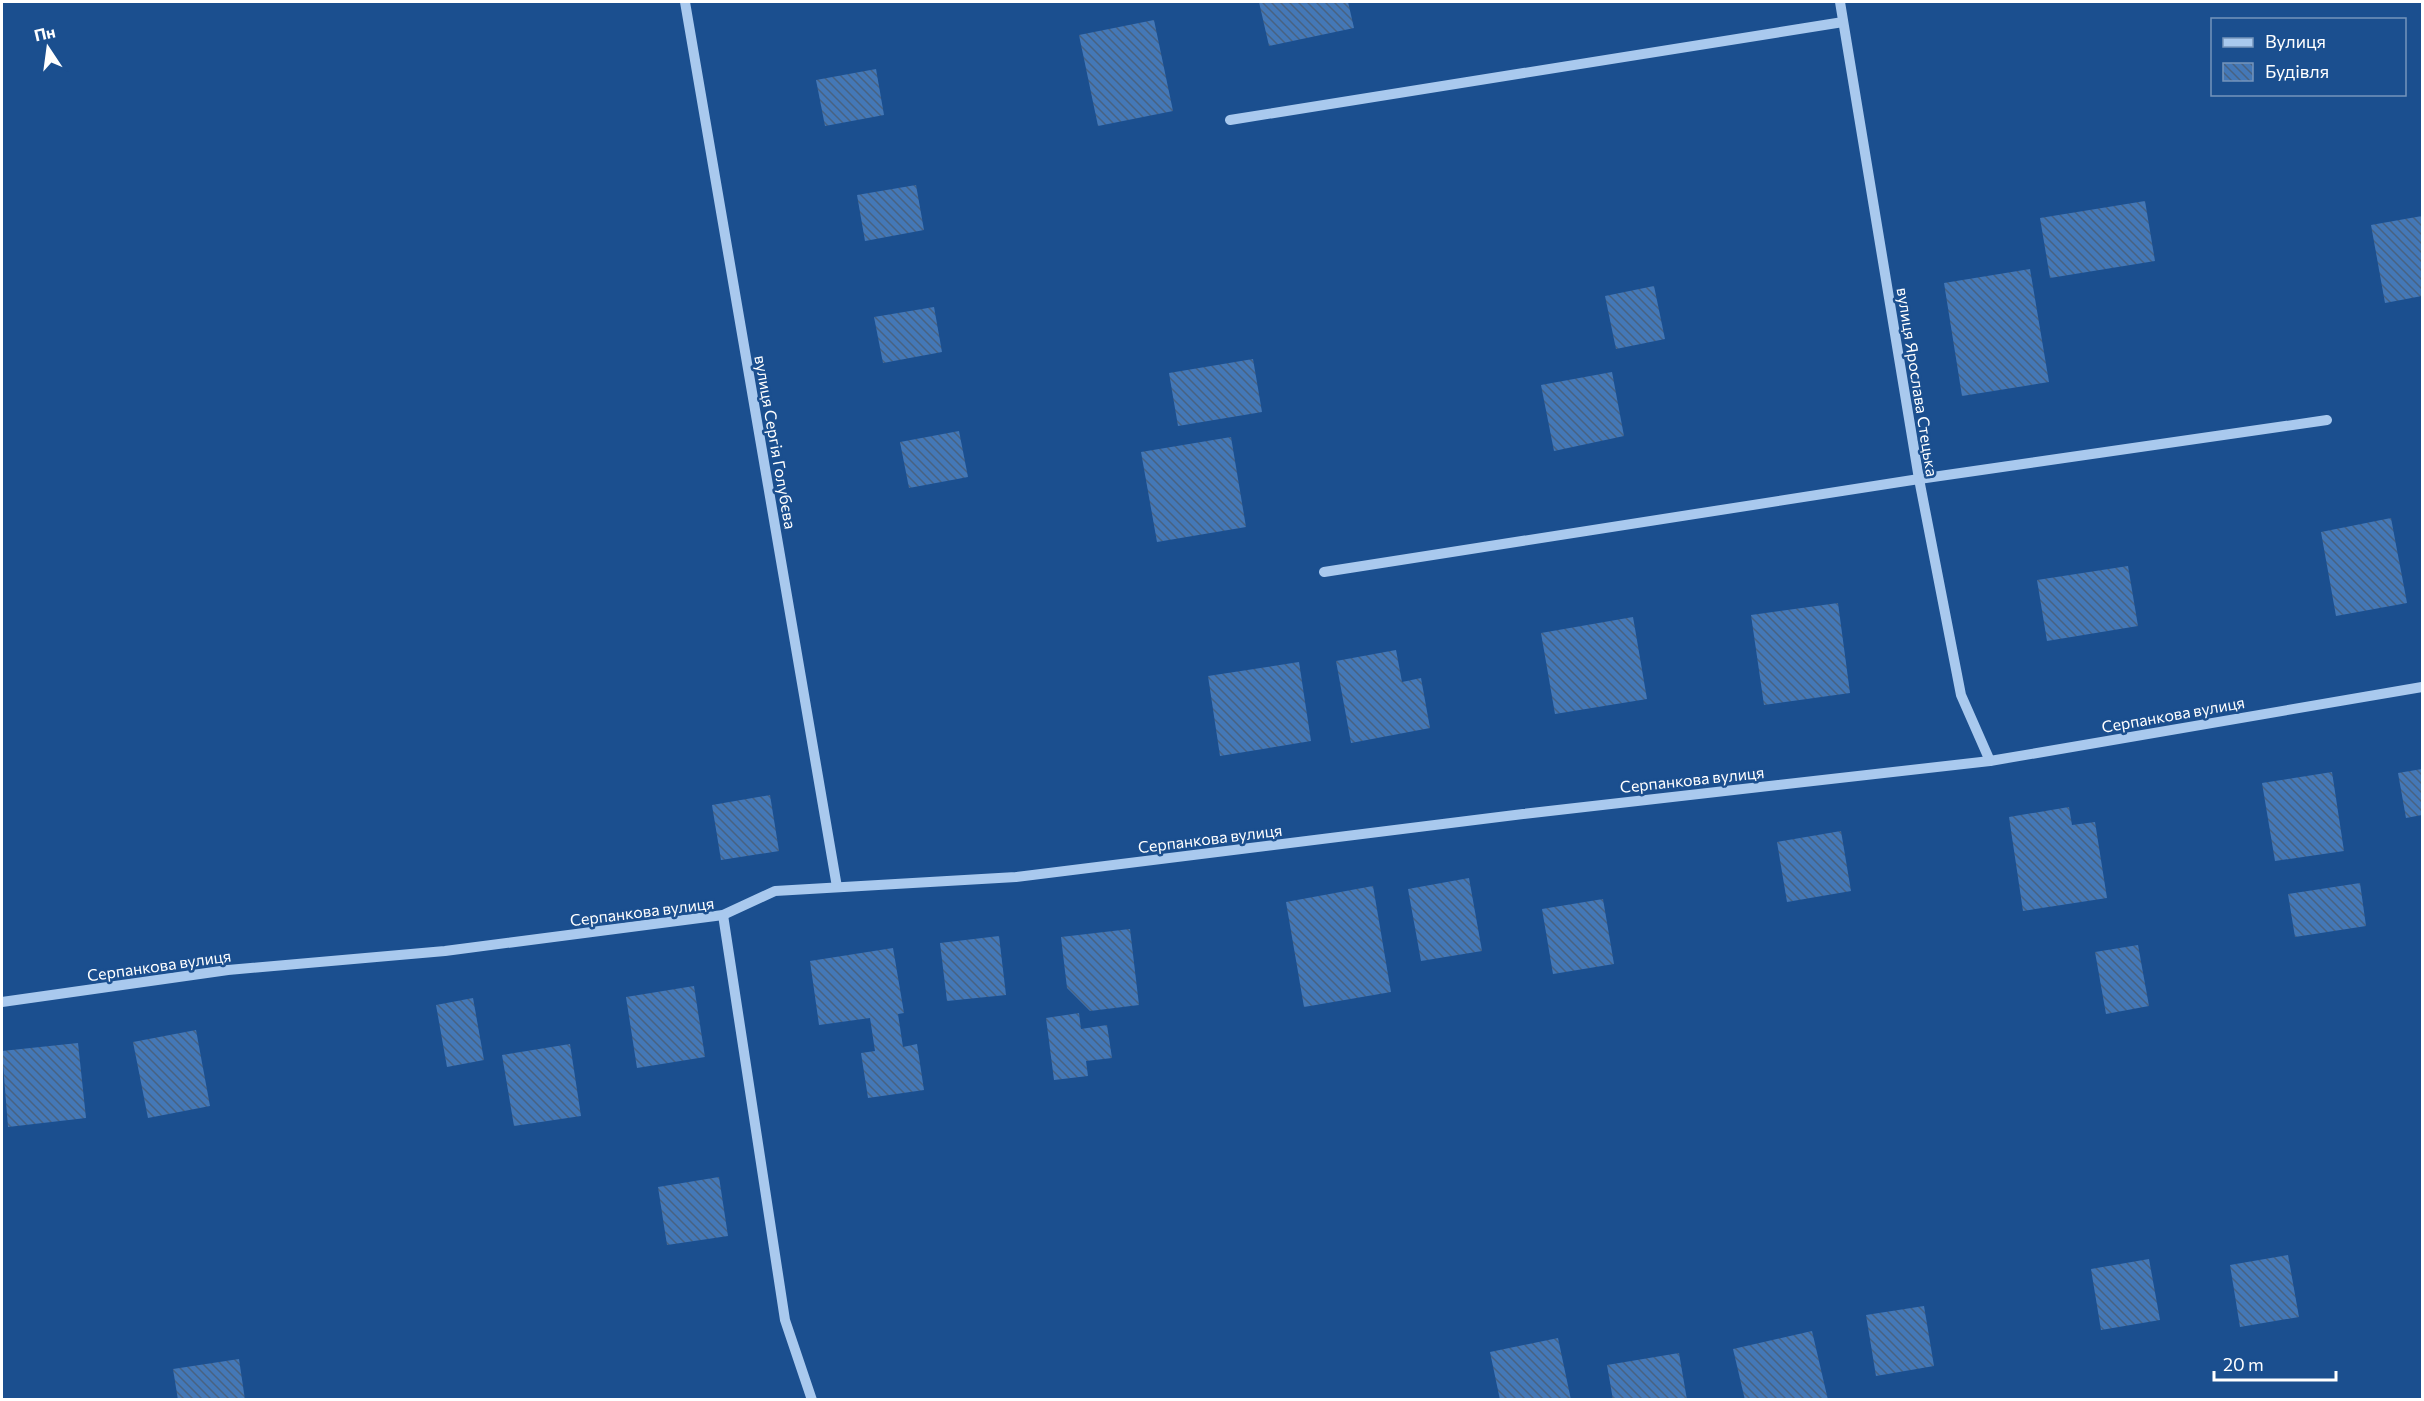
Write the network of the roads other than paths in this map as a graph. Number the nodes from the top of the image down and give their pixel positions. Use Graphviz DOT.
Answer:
graph roads {
  1 [pos="685,2"];
  2 [pos="1840,2"];
  3 [pos="1843,22"];
  4 [pos="1230,120"];
  5 [pos="2327,420"];
  6 [pos="1919,479"];
  7 [pos="1324,572"];
  8 [pos="2422,687"];
  9 [pos="1990,761"];
  10 [pos="837,887"];
  11 [pos="723,915"];
  12 [pos="2,1002"];
  13 [pos="812,1400"];
  1 -- 10 [label="street, вулиця Сергія Голубєва"];
  2 -- 3 [label="street, вулиця Ярослава Стецька"];
  3 -- 4 [label="street"];
  3 -- 6 [label="street, вулиця Ярослава Стецька"];
  5 -- 6 [label="street"];
  6 -- 7 [label="street"];
  6 -- 9 [label="street, вулиця Ярослава Стецька"];
  8 -- 9 [label="street, Серпанкова вулиця"];
  9 -- 10 [label="street, Серпанкова вулиця"];
  10 -- 11 [label="street, Серпанкова вулиця"];
  11 -- 12 [label="street, Серпанкова вулиця"];
  11 -- 13 [label="street"];
}
